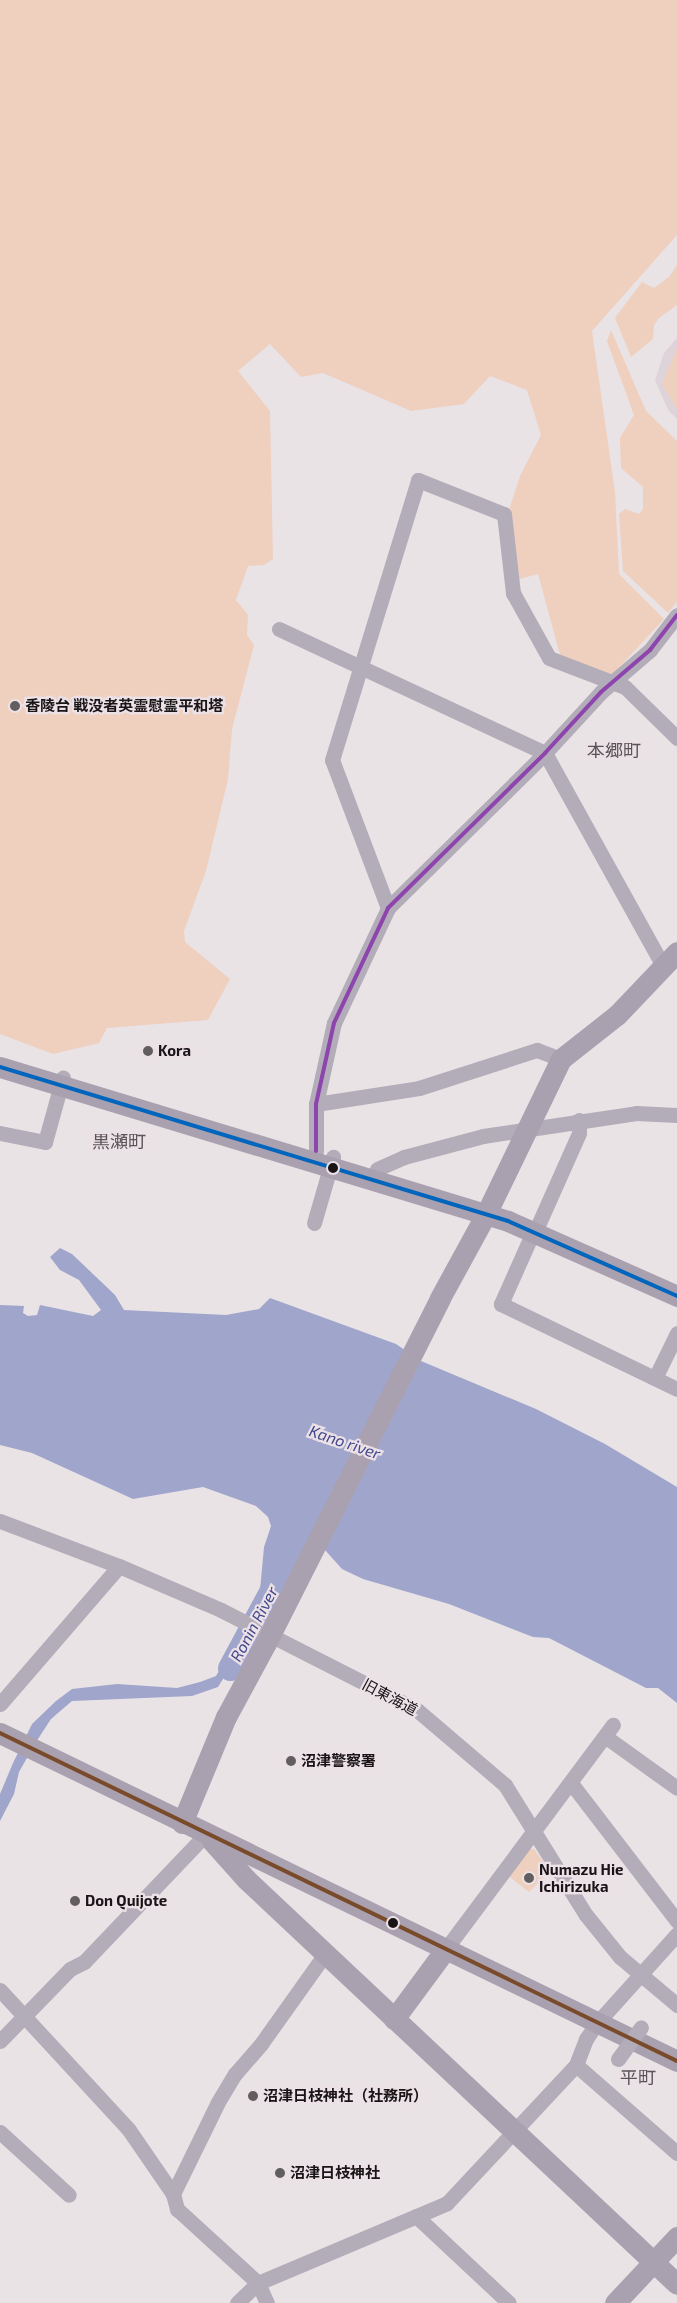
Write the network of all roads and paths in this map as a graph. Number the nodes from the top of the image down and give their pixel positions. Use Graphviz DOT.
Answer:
graph roads {
  1 [pos="677,615"];
  2 [pos="279,629"];
  3 [pos="360,666"];
  4 [pos="614,681"];
  5 [pos="677,738"];
  6 [pos="546,753"];
  7 [pos="388,908"];
  8 [pos="670,959"];
  9 [pos="0,1055"];
  10 [pos="560,1059"];
  11 [pos="0,1067"];
  12 [pos="62,1081"];
  13 [pos="316,1104"];
  14 [pos="677,1115"];
  15 [pos="579,1120"];
  16 [pos="524,1132"];
  17 [pos="0,1133"];
  18 [pos="326,1158"];
  19 [pos="377,1169"];
  20 [pos="489,1209"];
  21 [pos="314,1223"];
  22 [pos="536,1228"];
  23 [pos="677,1283"];
  24 [pos="677,1296"];
  25 [pos="677,1333"];
  26 [pos="655,1378"];
  27 [pos="677,1389"];
  28 [pos="0,1521"];
  29 [pos="119,1566"];
  30 [pos="0,1704"];
  31 [pos="0,1733"];
  32 [pos="571,1783"];
  33 [pos="677,1788"];
  34 [pos="182,1823"];
  35 [pos="534,1833"];
  36 [pos="206,1834"];
  37 [pos="677,1921"];
  38 [pos="677,1934"];
  39 [pos="445,1950"];
  40 [pos="325,1954"];
  41 [pos="639,1976"];
  42 [pos="0,1990"];
  43 [pos="677,2005"];
  44 [pos="23,2014"];
  45 [pos="394,2019"];
  46 [pos="596,2024"];
  47 [pos="640,2027"];
  48 [pos="0,2041"];
  49 [pos="618,2059"];
  50 [pos="677,2061"];
  51 [pos="576,2065"];
  52 [pos="0,2132"];
  53 [pos="513,2132"];
  54 [pos="677,2153"];
  55 [pos="172,2194"];
  56 [pos="69,2195"];
  57 [pos="416,2216"];
  58 [pos="677,2237"];
  59 [pos="654,2262"];
  60 [pos="258,2283"];
  61 [pos="677,2284"];
  62 [pos="237,2303"];
  63 [pos="267,2303"];
  64 [pos="509,2303"];
  65 [pos="615,2303"];
  1 -- 4 [label="street"];
  2 -- 3 [label="street"];
  3 -- 4 [label="street"];
  3 -- 6 [label="street"];
  3 -- 7 [label="street"];
  4 -- 5 [label="street"];
  4 -- 6 [label="street"];
  6 -- 7 [label="street"];
  6 -- 8 [label="street"];
  7 -- 13 [label="street"];
  8 -- 10 [label="main road"];
  9 -- 12 [label="main road"];
  10 -- 13 [label="street"];
  10 -- 16 [label="main road"];
  11 -- 12 [label="main road"];
  12 -- 17 [label="street"];
  12 -- 18 [label="main road"];
  13 -- 18 [label="street"];
  14 -- 15 [label="street"];
  15 -- 16 [label="street"];
  15 -- 22 [label="street"];
  16 -- 19 [label="street"];
  16 -- 20 [label="main road"];
  18 -- 19 [label="main road"];
  18 -- 20 [label="main road"];
  18 -- 21 [label="street"];
  19 -- 20 [label="main road"];
  20 -- 22 [label="main road"];
  20 -- 34 [label="main road, bridge"];
  22 -- 23 [label="main road"];
  22 -- 24 [label="main road"];
  22 -- 26 [label="street"];
  25 -- 26 [label="street"];
  26 -- 27 [label="street"];
  28 -- 29 [label="street, 旧東海道"];
  29 -- 30 [label="street"];
  29 -- 35 [label="street, 旧東海道"];
  31 -- 34 [label="main road"];
  32 -- 33 [label="street"];
  32 -- 35 [label="street"];
  32 -- 37 [label="street"];
  34 -- 36 [label="main road"];
  35 -- 39 [label="street"];
  35 -- 41 [label="street, 旧東海道"];
  36 -- 39 [label="main road"];
  36 -- 40 [label="main road"];
  36 -- 44 [label="street"];
  38 -- 41 [label="street"];
  39 -- 45 [label="main road"];
  39 -- 46 [label="main road"];
  40 -- 45 [label="main road"];
  40 -- 55 [label="street"];
  41 -- 43 [label="street, 旧東海道"];
  41 -- 46 [label="street"];
  42 -- 44 [label="street"];
  44 -- 48 [label="street"];
  44 -- 55 [label="street"];
  45 -- 53 [label="main road"];
  46 -- 50 [label="main road"];
  46 -- 51 [label="street"];
  47 -- 49 [label="street, bridge"];
  51 -- 53 [label="street"];
  51 -- 54 [label="street"];
  52 -- 56 [label="street"];
  53 -- 57 [label="street"];
  53 -- 59 [label="main road"];
  55 -- 60 [label="street"];
  57 -- 60 [label="street"];
  57 -- 64 [label="street"];
  58 -- 59 [label="main road"];
  59 -- 61 [label="main road"];
  59 -- 65 [label="main road"];
  60 -- 62 [label="street"];
  60 -- 63 [label="street"];
}
